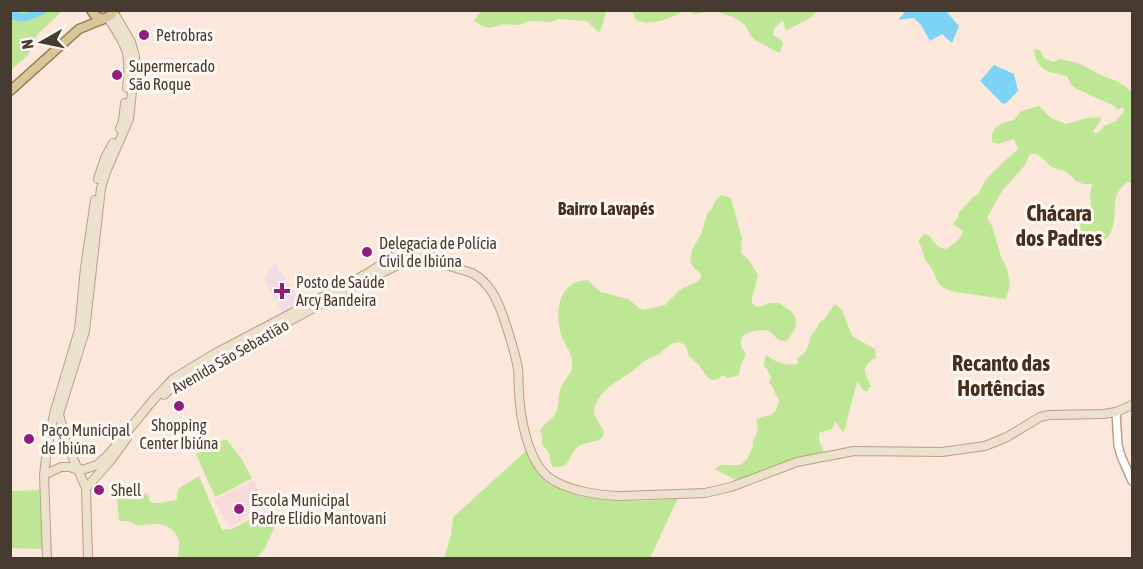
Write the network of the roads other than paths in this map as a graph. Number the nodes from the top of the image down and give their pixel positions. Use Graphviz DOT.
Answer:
graph roads {
  1 [pos="89,10"];
  2 [pos="110,15"];
  3 [pos="79,29"];
  4 [pos="10,92"];
  5 [pos="404,251"];
  6 [pos="418,256"];
  7 [pos="406,262"];
  8 [pos="442,264"];
  9 [pos="370,275"];
  10 [pos="82,331"];
  11 [pos="175,382"];
  12 [pos="1132,405"];
  13 [pos="1116,412"];
  14 [pos="78,470"];
  15 [pos="44,475"];
  16 [pos="1132,481"];
  17 [pos="86,488"];
  18 [pos="47,558"];
  19 [pos="88,558"];
  1 -- 2 [label="main road"];
  1 -- 3 [label="main road"];
  2 -- 3 [label="main road"];
  2 -- 10 [label="main road"];
  2 -- 10 [label="main road"];
  3 -- 4 [label="main road"];
  5 -- 6 [label="main road"];
  5 -- 6 [label="main road, Avenida São Sebastião"];
  5 -- 7 [label="main road"];
  5 -- 7 [label="main road"];
  5 -- 9 [label="main road, Avenida São Sebastião"];
  6 -- 7 [label="main road, Avenida São Sebastião"];
  6 -- 8 [label="main road"];
  7 -- 8 [label="main road"];
  7 -- 9 [label="main road, Avenida São Sebastião"];
  8 -- 13 [label="main road"];
  9 -- 11 [label="main road, Avenida São Sebastião"];
  10 -- 14 [label="main road"];
  10 -- 15 [label="main road"];
  11 -- 14 [label="main road, Avenida São Sebastião"];
  11 -- 17 [label="main road, Avenida São Sebastião"];
  12 -- 13 [label="main road"];
  13 -- 16 [label="street"];
  14 -- 15 [label="main road, Avenida São Sebastião"];
  14 -- 17 [label="main road"];
  15 -- 18 [label="main road"];
  17 -- 19 [label="main road"];
}
